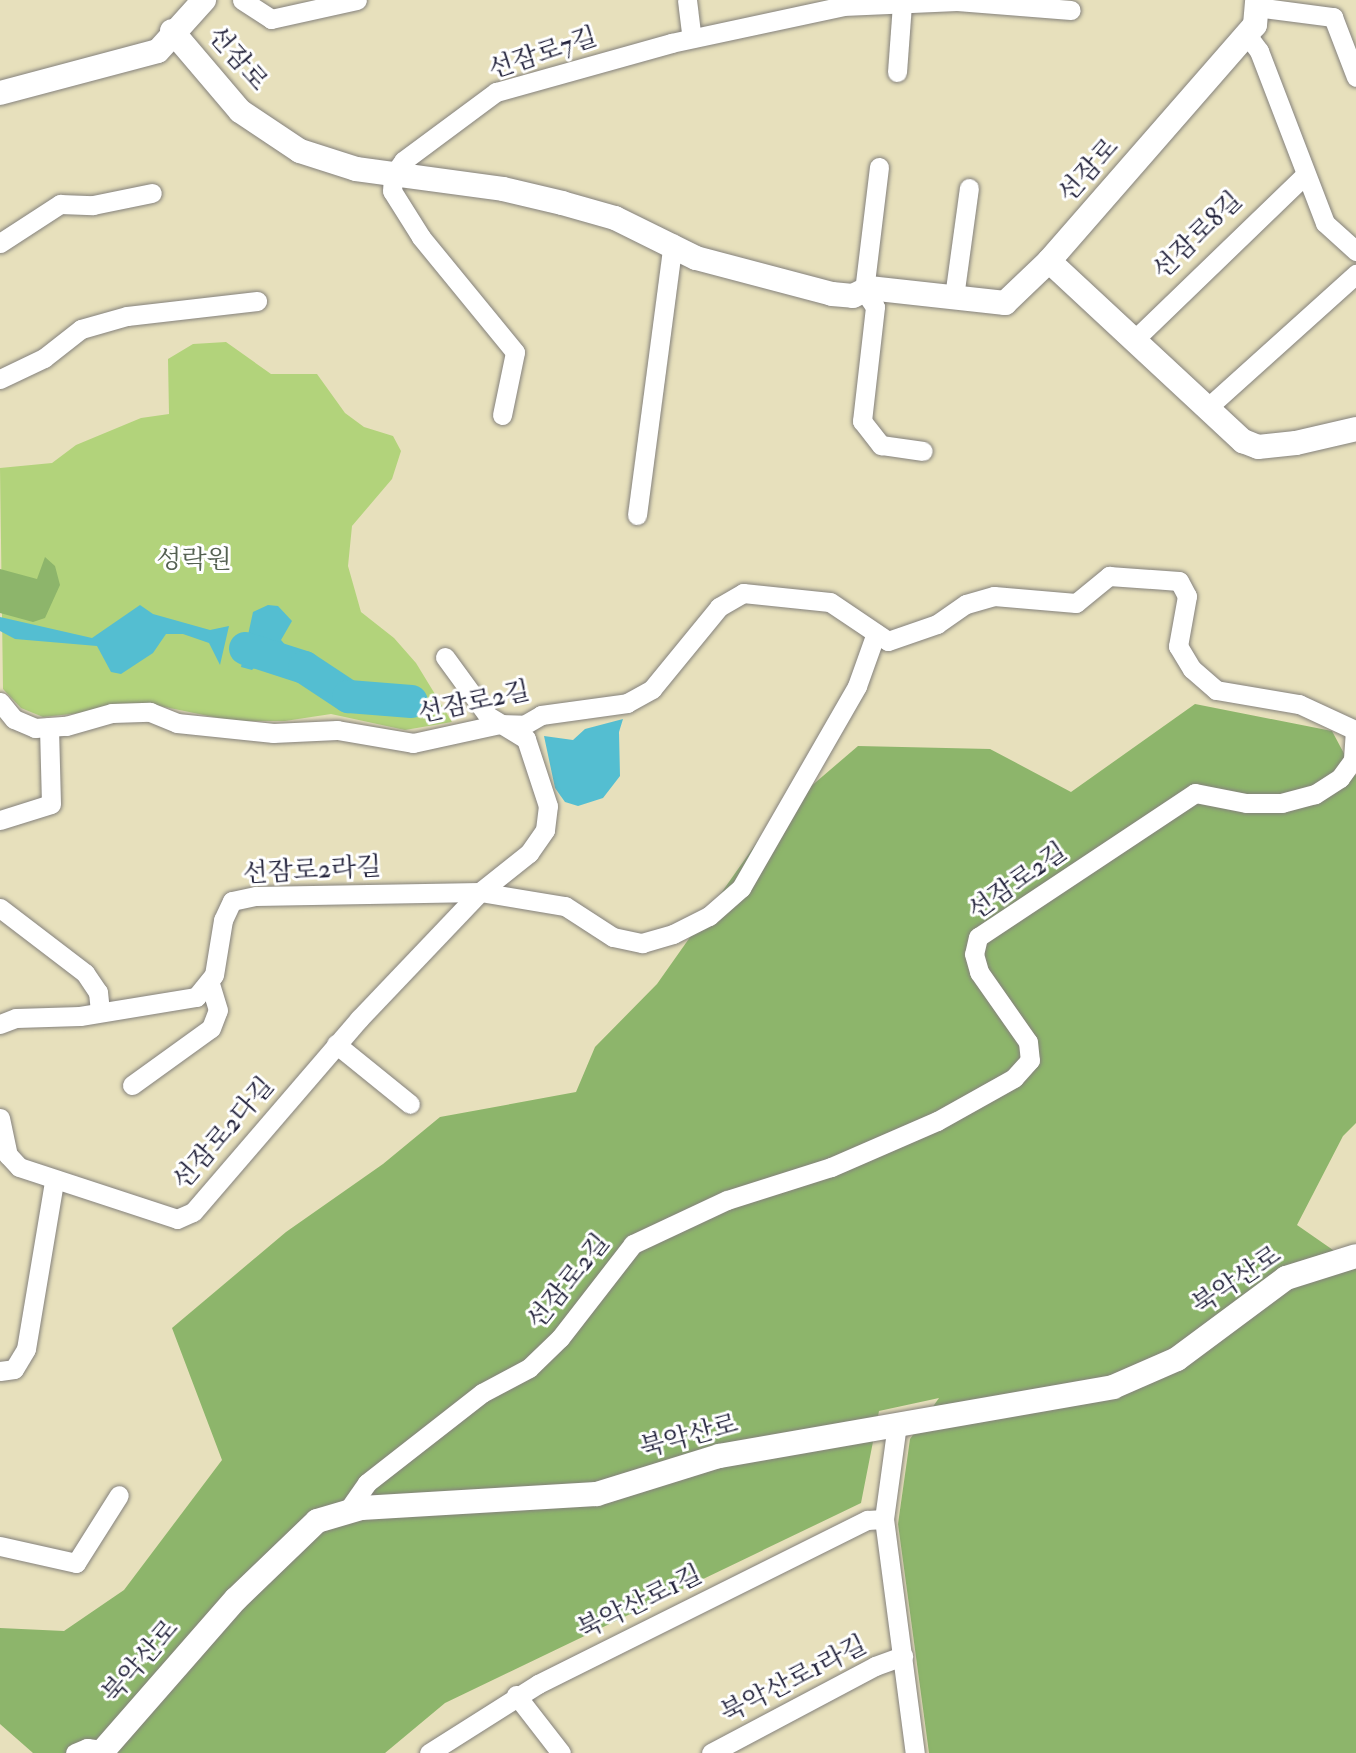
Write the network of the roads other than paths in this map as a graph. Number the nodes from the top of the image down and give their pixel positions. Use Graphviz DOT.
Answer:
graph roads {
  1 [pos="204,0"];
  2 [pos="242,0"];
  3 [pos="357,0"];
  4 [pos="687,0"];
  5 [pos="974,1"];
  6 [pos="902,4"];
  7 [pos="1256,4"];
  8 [pos="1071,9"];
  9 [pos="172,31"];
  10 [pos="1247,34"];
  11 [pos="692,38"];
  12 [pos="897,72"];
  13 [pos="1356,77"];
  14 [pos="0,93"];
  15 [pos="879,167"];
  16 [pos="393,175"];
  17 [pos="1305,175"];
  18 [pos="969,188"];
  19 [pos="152,194"];
  20 [pos="0,243"];
  21 [pos="673,243"];
  22 [pos="1356,251"];
  23 [pos="1049,261"];
  24 [pos="1356,274"];
  25 [pos="864,291"];
  26 [pos="954,297"];
  27 [pos="257,301"];
  28 [pos="1133,341"];
  29 [pos="0,379"];
  30 [pos="1206,409"];
  31 [pos="502,415"];
  32 [pos="1356,429"];
  33 [pos="923,451"];
  34 [pos="636,515"];
  35 [pos="877,633"];
  36 [pos="446,657"];
  37 [pos="0,702"];
  38 [pos="500,724"];
  39 [pos="49,727"];
  40 [pos="0,820"];
  41 [pos="480,892"];
  42 [pos="0,908"];
  43 [pos="209,982"];
  44 [pos="100,1012"];
  45 [pos="0,1024"];
  46 [pos="336,1044"];
  47 [pos="131,1085"];
  48 [pos="410,1104"];
  49 [pos="0,1118"];
  50 [pos="54,1182"];
  51 [pos="1356,1256"];
  52 [pos="0,1371"];
  53 [pos="897,1424"];
  54 [pos="119,1494"];
  55 [pos="347,1512"];
  56 [pos="884,1519"];
  57 [pos="0,1546"];
  58 [pos="903,1656"];
  59 [pos="516,1695"];
  60 [pos="102,1751"];
  61 [pos="75,1753"];
  62 [pos="429,1753"];
  63 [pos="561,1753"];
  64 [pos="710,1753"];
  65 [pos="915,1753"];
  1 -- 9 [label="street"];
  2 -- 3 [label="street"];
  4 -- 11 [label="street"];
  5 -- 6 [label="street, 선잠로7길"];
  5 -- 8 [label="street, 선잠로7길"];
  6 -- 11 [label="street, 선잠로7길"];
  6 -- 12 [label="street"];
  7 -- 10 [label="street, 선잠로"];
  7 -- 13 [label="street, 선잠로"];
  9 -- 14 [label="street, 선잠로"];
  9 -- 16 [label="street, 선잠로"];
  10 -- 17 [label="street"];
  10 -- 23 [label="street, 선잠로"];
  11 -- 16 [label="street, 선잠로7길"];
  15 -- 25 [label="street"];
  16 -- 21 [label="street, 선잠로"];
  16 -- 31 [label="street"];
  17 -- 22 [label="street"];
  17 -- 28 [label="street, 선잠로8길"];
  18 -- 26 [label="street"];
  19 -- 20 [label="street"];
  21 -- 25 [label="street, 선잠로"];
  21 -- 34 [label="street"];
  23 -- 26 [label="street, 선잠로"];
  23 -- 28 [label="street"];
  24 -- 30 [label="street"];
  25 -- 26 [label="street, 선잠로"];
  25 -- 33 [label="street"];
  27 -- 29 [label="street"];
  28 -- 30 [label="street"];
  30 -- 32 [label="street"];
  35 -- 38 [label="street, 선잠로2길"];
  35 -- 41 [label="street"];
  35 -- 55 [label="street, 선잠로2길"];
  36 -- 38 [label="street, 선잠로2다길"];
  37 -- 39 [label="street, 선잠로2길"];
  38 -- 39 [label="street, 선잠로2길"];
  38 -- 41 [label="street, 선잠로2다길"];
  39 -- 40 [label="street"];
  41 -- 43 [label="street, 선잠로2라길"];
  41 -- 46 [label="street, 선잠로2다길"];
  42 -- 44 [label="street"];
  43 -- 44 [label="street"];
  43 -- 47 [label="street, 선잠로2라길"];
  44 -- 45 [label="street"];
  46 -- 48 [label="street"];
  46 -- 50 [label="street, 선잠로2다길"];
  49 -- 50 [label="street"];
  50 -- 52 [label="street"];
  51 -- 53 [label="street, 북악산로"];
  53 -- 55 [label="street, 북악산로"];
  53 -- 56 [label="street"];
  54 -- 57 [label="street"];
  55 -- 60 [label="street, 북악산로"];
  56 -- 58 [label="street"];
  56 -- 59 [label="street, 북악산로1길"];
  58 -- 64 [label="street, 북악산로1라길"];
  58 -- 65 [label="street"];
  59 -- 62 [label="street, 북악산로1길"];
  59 -- 63 [label="street"];
  60 -- 61 [label="street"];
}
